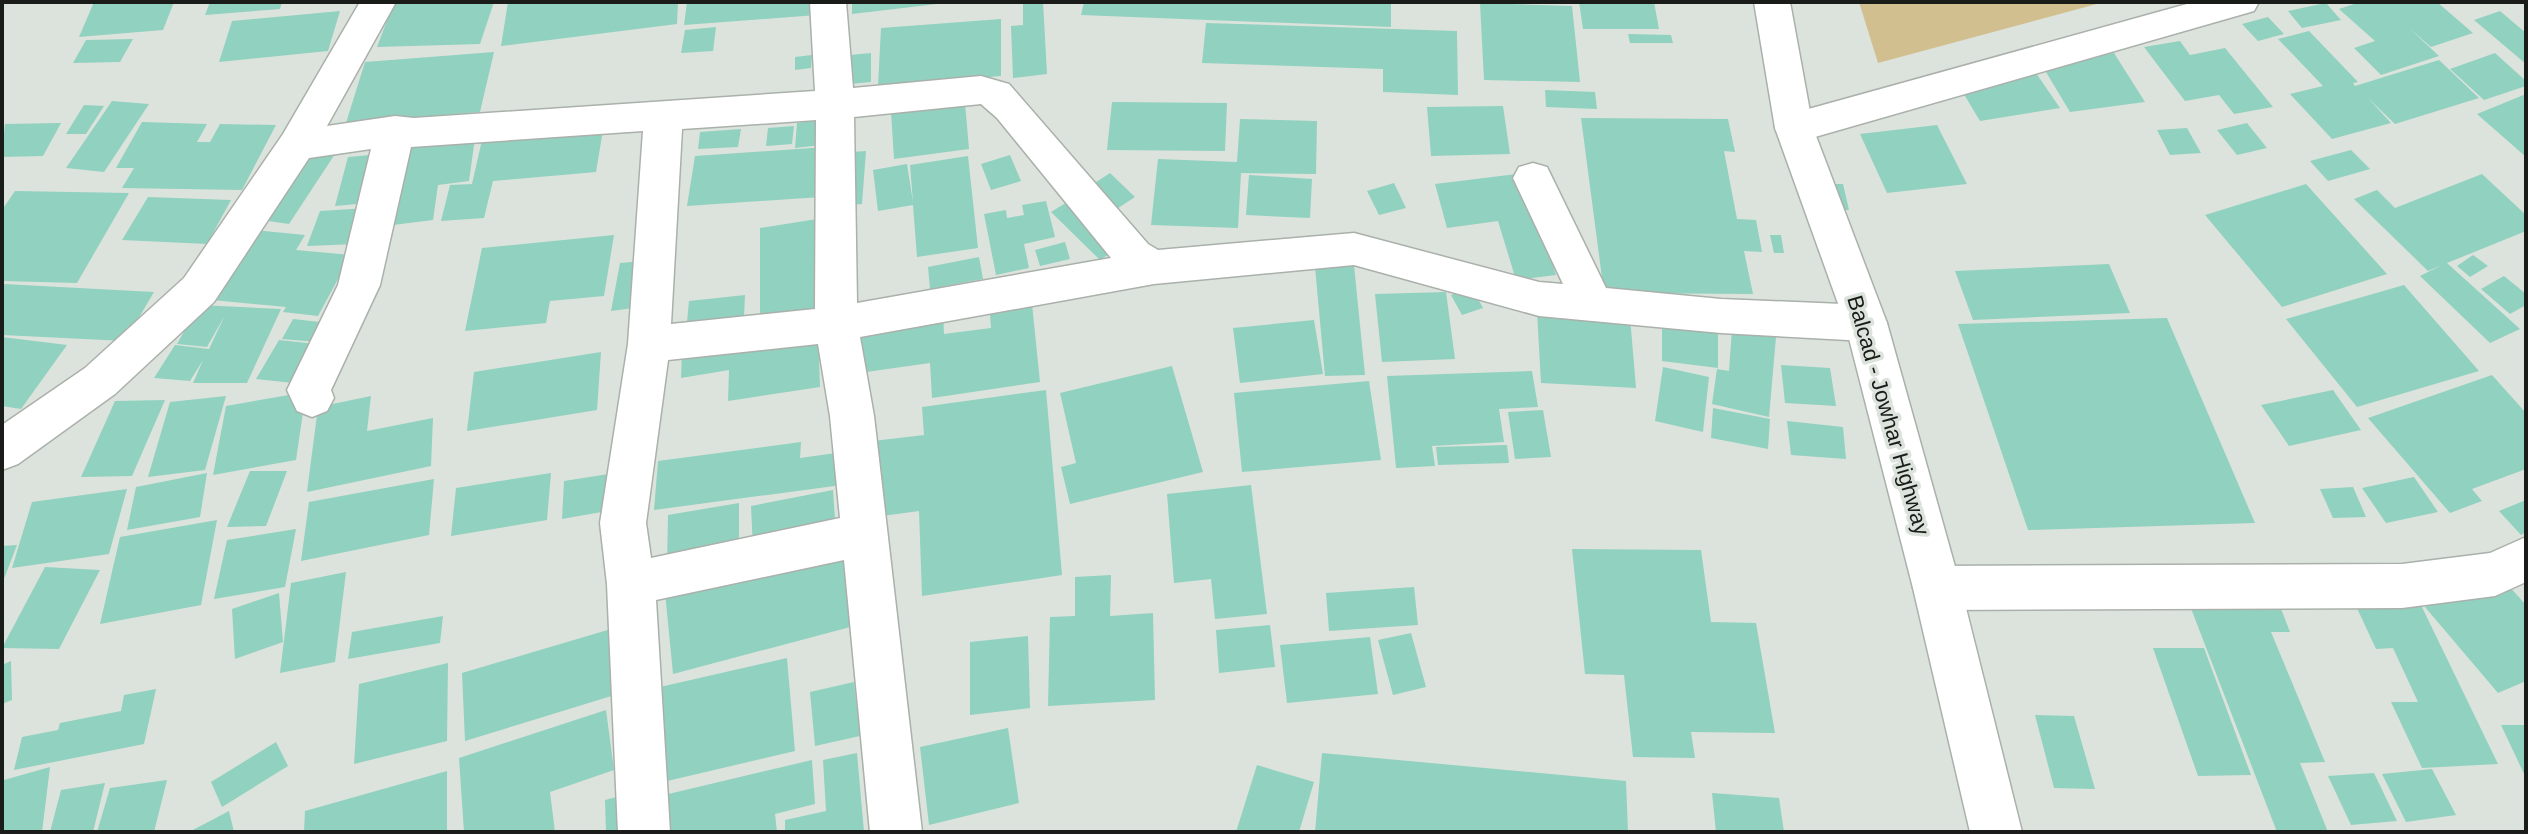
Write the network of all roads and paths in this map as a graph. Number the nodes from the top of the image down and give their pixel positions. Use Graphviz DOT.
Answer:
graph roads {
  1 [pos="378,2"];
  2 [pos="828,2"];
  3 [pos="1772,2"];
  4 [pos="2241,2"];
  5 [pos="835,107"];
  6 [pos="663,116"];
  7 [pos="1794,128"];
  8 [pos="395,131"];
  9 [pos="297,145"];
  10 [pos="1533,178"];
  11 [pos="1154,267"];
  12 [pos="1593,304"];
  13 [pos="1866,323"];
  14 [pos="836,324"];
  15 [pos="649,344"];
  16 [pos="312,398"];
  17 [pos="2,450"];
  18 [pos="865,534"];
  19 [pos="2526,558"];
  20 [pos="631,584"];
  21 [pos="1937,588"];
  22 [pos="644,832"];
  23 [pos="896,832"];
  24 [pos="1996,832"];
  1 -- 9 [label="street"];
  2 -- 5 [label="street"];
  3 -- 7 [label="street, Balcad - Jowhar Highway"];
  4 -- 7 [label="street"];
  5 -- 6 [label="street"];
  5 -- 11 [label="street"];
  5 -- 14 [label="street"];
  6 -- 8 [label="street"];
  6 -- 15 [label="street"];
  7 -- 13 [label="street, Balcad - Jowhar Highway"];
  8 -- 9 [label="street"];
  8 -- 16 [label="street"];
  9 -- 17 [label="street"];
  10 -- 12 [label="street"];
  11 -- 12 [label="street"];
  11 -- 14 [label="street"];
  12 -- 13 [label="street"];
  13 -- 21 [label="street, Balcad - Jowhar Highway"];
  14 -- 15 [label="street"];
  14 -- 18 [label="street"];
  15 -- 20 [label="street"];
  18 -- 20 [label="street"];
  18 -- 23 [label="street"];
  19 -- 21 [label="street"];
  20 -- 22 [label="street"];
  21 -- 24 [label="street, Balcad - Jowhar Highway"];
}
